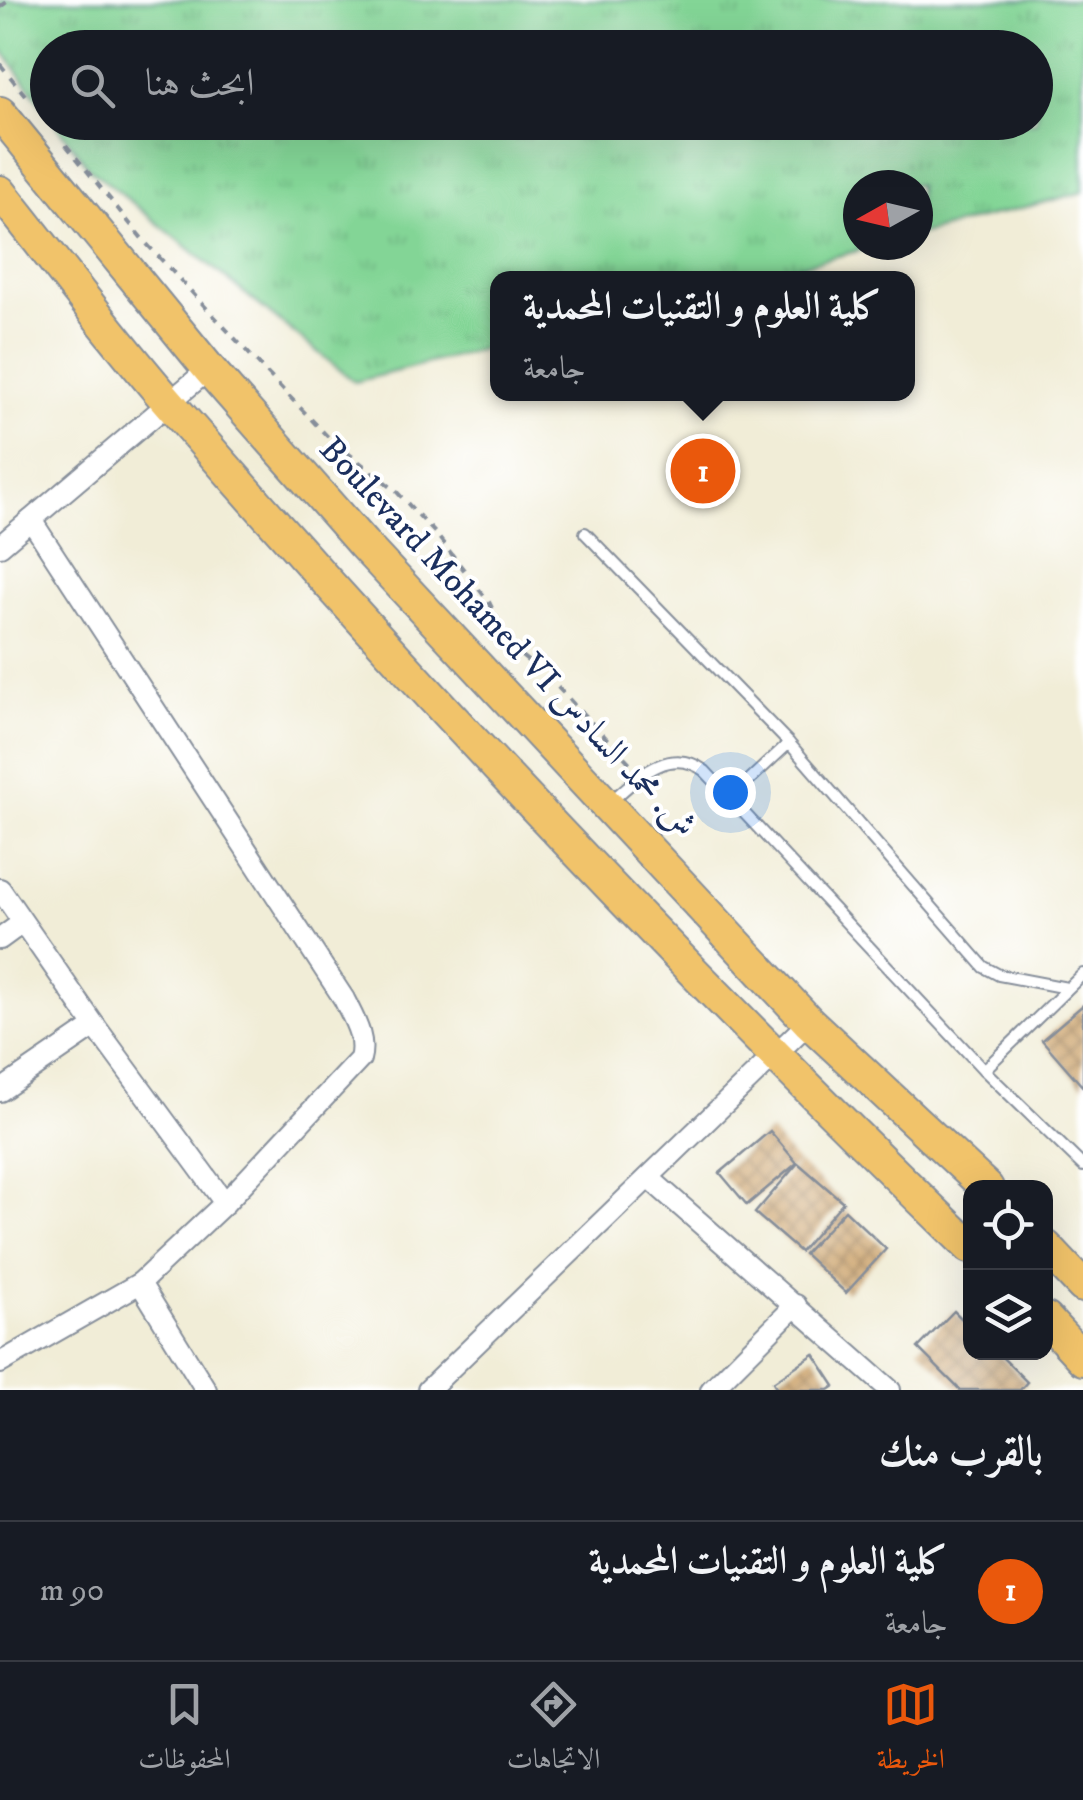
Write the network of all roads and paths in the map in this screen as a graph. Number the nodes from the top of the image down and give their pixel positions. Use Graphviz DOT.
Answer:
graph roads {
  1 [pos="10,0"];
  2 [pos="0,7"];
  3 [pos="0,64"];
  4 [pos="30,101"];
  5 [pos="0,113"];
  6 [pos="61,140"];
  7 [pos="0,192"];
  8 [pos="209,369"];
  9 [pos="168,402"];
  10 [pos="31,520"];
  11 [pos="585,533"];
  12 [pos="0,546"];
  13 [pos="789,743"];
  14 [pos="641,775"];
  15 [pos="731,797"];
  16 [pos="606,806"];
  17 [pos="0,889"];
  18 [pos="22,923"];
  19 [pos="0,938"];
  20 [pos="1083,974"];
  21 [pos="1067,988"];
  22 [pos="809,1022"];
  23 [pos="94,1026"];
  24 [pos="775,1056"];
  25 [pos="984,1070"];
  26 [pos="0,1091"];
  27 [pos="1083,1166"];
  28 [pos="649,1178"];
  29 [pos="978,1180"];
  30 [pos="226,1203"];
  31 [pos="963,1239"];
  32 [pos="1053,1255"];
  33 [pos="140,1284"];
  34 [pos="1083,1286"];
  35 [pos="796,1305"];
  36 [pos="1053,1326"];
  37 [pos="1083,1358"];
  38 [pos="0,1363"];
  39 [pos="206,1390"];
  40 [pos="428,1390"];
  41 [pos="711,1390"];
  42 [pos="890,1390"];
  1 -- 2 [label="path"];
  3 -- 4 [label="path"];
  5 -- 8 [label="main road, Boulevard Mohamed VI ش. محمد السادس"];
  6 -- 14 [label="path"];
  7 -- 9 [label="main road"];
  8 -- 9 [label="street"];
  8 -- 16 [label="main road, Boulevard Mohamed VI ش. محمد السادس"];
  9 -- 10 [label="street"];
  9 -- 24 [label="main road"];
  10 -- 12 [label="street"];
  10 -- 30 [label="street"];
  11 -- 13 [label="lane"];
  13 -- 15 [label="lane"];
  13 -- 21 [label="lane"];
  14 -- 15 [label="lane"];
  14 -- 16 [label="lane"];
  15 -- 25 [label="lane"];
  16 -- 22 [label="main road, Boulevard Mohamed VI ش. محمد السادس"];
  17 -- 18 [label="street"];
  18 -- 19 [label="street"];
  18 -- 23 [label="street"];
  20 -- 21 [label="lane"];
  21 -- 25 [label="lane"];
  22 -- 24 [label="street"];
  22 -- 29 [label="main road, Boulevard Mohamed VI ش. محمد السادس"];
  23 -- 26 [label="street"];
  23 -- 30 [label="street"];
  24 -- 28 [label="street"];
  24 -- 31 [label="main road"];
  25 -- 27 [label="lane"];
  28 -- 35 [label="street"];
  28 -- 40 [label="street"];
  30 -- 33 [label="street"];
  32 -- 34 [label="main road"];
  33 -- 38 [label="street"];
  33 -- 39 [label="street"];
  35 -- 41 [label="street"];
  35 -- 42 [label="street"];
  36 -- 37 [label="main road"];
}
